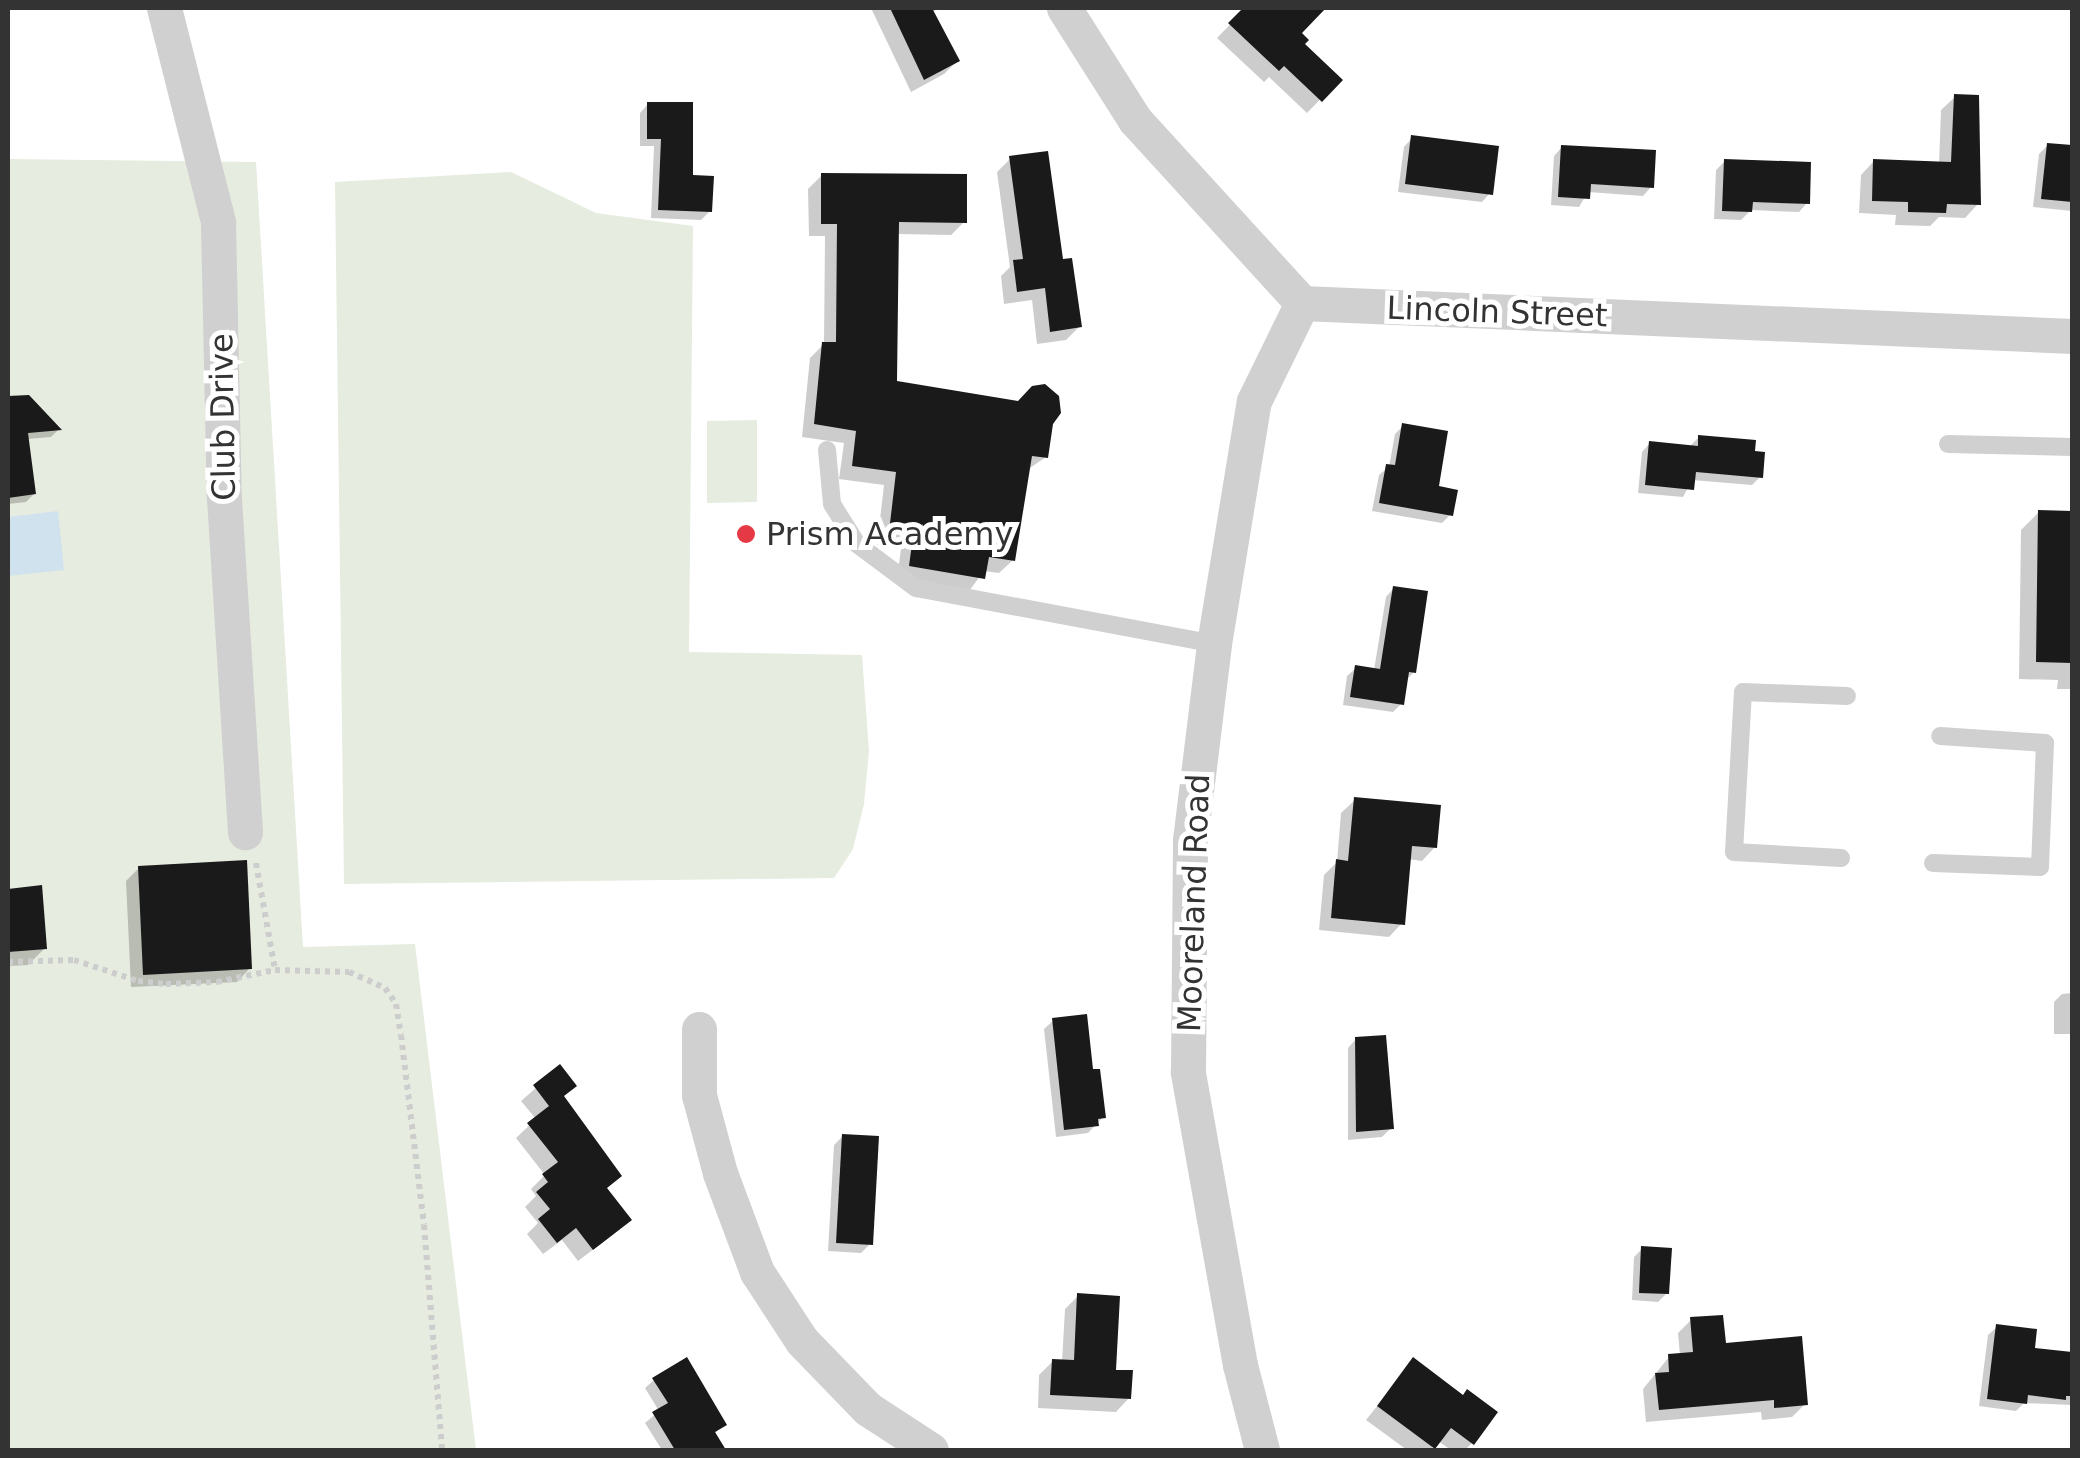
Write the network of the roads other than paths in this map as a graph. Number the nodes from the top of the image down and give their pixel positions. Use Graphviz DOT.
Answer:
graph roads {
  1 [pos="164,8"];
  2 [pos="1064,8"];
  3 [pos="1302,304"];
  4 [pos="2072,336"];
  5 [pos="1948,444"];
  6 [pos="2072,448"];
  7 [pos="827,450"];
  8 [pos="1214,644"];
  9 [pos="1847,696"];
  10 [pos="1940,736"];
  11 [pos="245,832"];
  12 [pos="1841,858"];
  13 [pos="1934,862"];
  14 [pos="700,1029"];
  15 [pos="931,1450"];
  16 [pos="1262,1450"];
  1 -- 11 [label="street, Club Drive"];
  2 -- 3 [label="street"];
  3 -- 4 [label="street, Lincoln Street"];
  3 -- 8 [label="street, Mooreland Road"];
  5 -- 6 [label="lane"];
  7 -- 8 [label="lane"];
  8 -- 16 [label="street, Mooreland Road"];
  9 -- 12 [label="lane"];
  10 -- 13 [label="lane"];
  14 -- 15 [label="street"];
}
